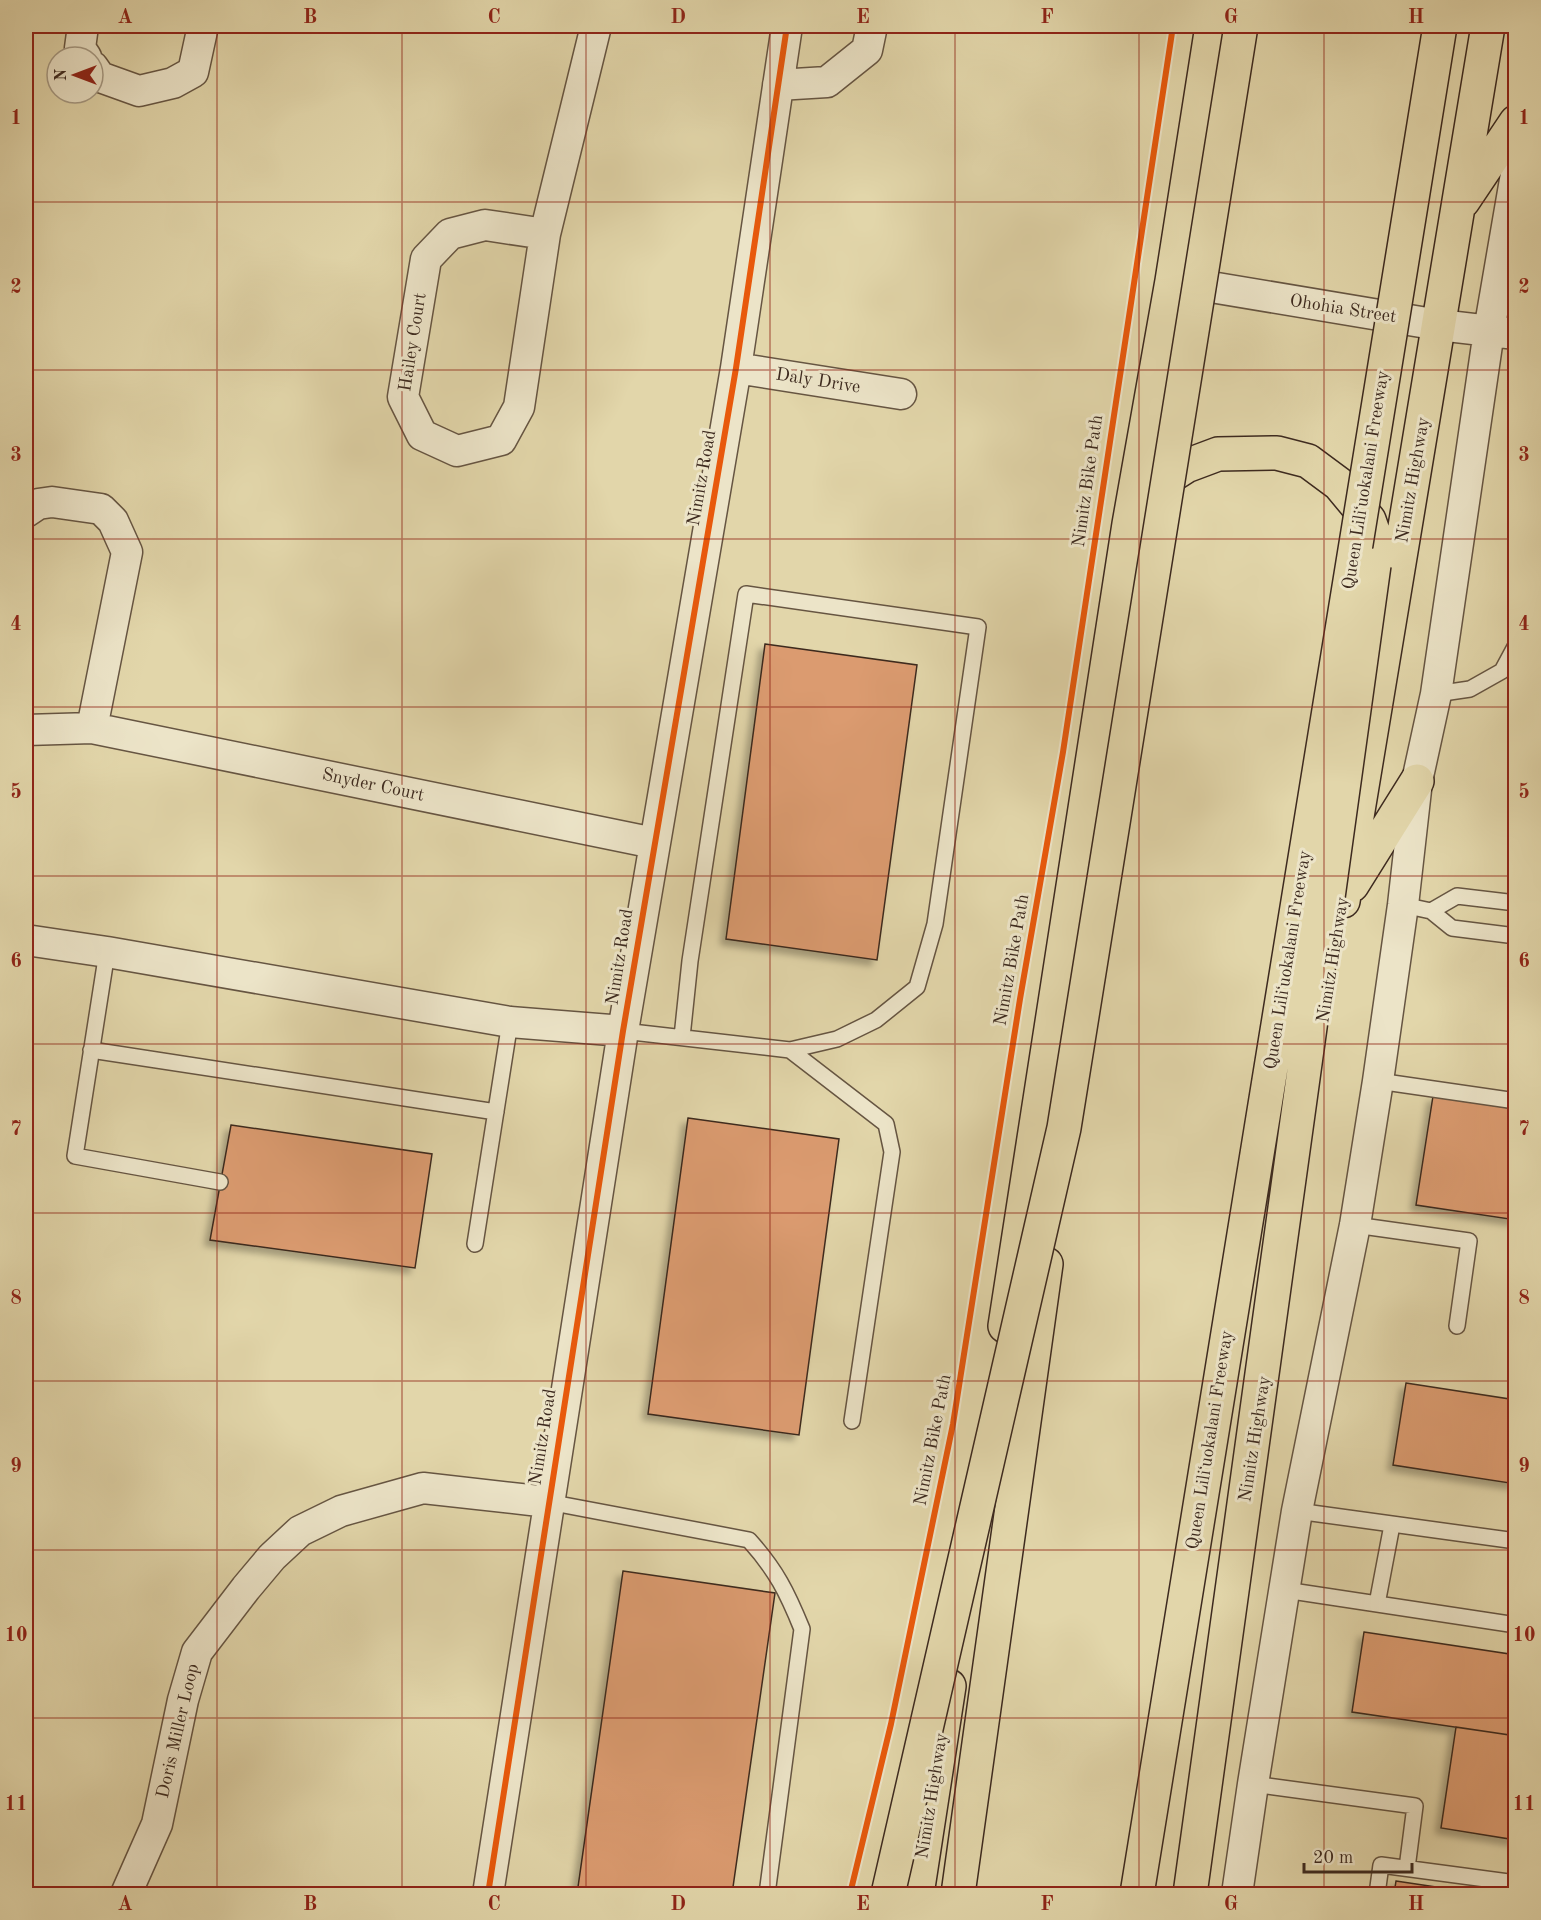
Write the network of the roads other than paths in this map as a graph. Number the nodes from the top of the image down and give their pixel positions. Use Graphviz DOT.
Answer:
graph roads {
  1 [pos="83,26"];
  2 [pos="203,26"];
  3 [pos="596,26"];
  4 [pos="787,26"];
  5 [pos="872,26"];
  6 [pos="1212,26"];
  7 [pos="1241,26"];
  8 [pos="1440,26"];
  9 [pos="1449,26"];
  10 [pos="1488,26"];
  11 [pos="80,45"];
  12 [pos="105,79"];
  13 [pos="778,85"];
  14 [pos="1515,122"];
  15 [pos="1515,174"];
  16 [pos="1457,210"];
  17 [pos="545,234"];
  18 [pos="1172,281"];
  19 [pos="1439,325"];
  20 [pos="1502,333"];
  21 [pos="736,368"];
  22 [pos="901,394"];
  23 [pos="26,512"];
  24 [pos="1129,525"];
  25 [pos="1388,628"];
  26 [pos="1515,645"];
  27 [pos="1436,694"];
  28 [pos="92,728"];
  29 [pos="26,730"];
  30 [pos="1417,781"];
  31 [pos="654,843"];
  32 [pos="1343,900"];
  33 [pos="1515,903"];
  34 [pos="1417,908"];
  35 [pos="1515,936"];
  36 [pos="26,940"];
  37 [pos="107,952"];
  38 [pos="510,1022"];
  39 [pos="623,1031"];
  40 [pos="682,1037"];
  41 [pos="91,1050"];
  42 [pos="790,1050"];
  43 [pos="1378,1082"];
  44 [pos="1515,1101"];
  45 [pos="496,1112"];
  46 [pos="1064,1128"];
  47 [pos="220,1182"];
  48 [pos="1354,1225"];
  49 [pos="475,1244"];
  50 [pos="1457,1326"];
  51 [pos="852,1421"];
  52 [pos="548,1502"];
  53 [pos="1297,1511"];
  54 [pos="1392,1525"];
  55 [pos="1515,1541"];
  56 [pos="1285,1590"];
  57 [pos="1377,1604"];
  58 [pos="1515,1625"];
  59 [pos="1253,1784"];
  60 [pos="1407,1868"];
  61 [pos="1515,1883"];
  62 [pos="126,1894"];
  63 [pos="488,1894"];
  64 [pos="767,1894"];
  65 [pos="888,1894"];
  66 [pos="917,1894"];
  67 [pos="958,1894"];
  68 [pos="1137,1894"];
  69 [pos="1180,1894"];
  70 [pos="1190,1894"];
  71 [pos="1243,1894"];
  72 [pos="1377,1894"];
  1 -- 11 [label="street"];
  2 -- 12 [label="street"];
  3 -- 17 [label="street, Hailey Court"];
  4 -- 13 [label="street, Nimitz Road"];
  5 -- 13 [label="street"];
  6 -- 18 [label="main road, Nimitz Highway"];
  7 -- 46 [label="main road, bridge"];
  8 -- 68 [label="main road, Queen Liliʻuokalani Freeway, bridge"];
  9 -- 70 [label="main road, bridge"];
  10 -- 16 [label="main road, Nimitz Highway"];
  13 -- 21 [label="street, Nimitz Road"];
  14 -- 16 [label="main road"];
  15 -- 20 [label="street"];
  16 -- 19 [label="main road, Nimitz Highway"];
  17 -- 17 [label="street, Hailey Court"];
  18 -- 19 [label="street, Ohohia Street"];
  18 -- 24 [label="main road, Nimitz Highway"];
  19 -- 20 [label="street, Ohohia Street"];
  19 -- 25 [label="main road, Nimitz Highway"];
  20 -- 27 [label="street"];
  21 -- 22 [label="street, Daly Drive"];
  21 -- 31 [label="street, Nimitz Road"];
  23 -- 28 [label="street"];
  24 -- 25 [label="main road"];
  24 -- 66 [label="main road, Nimitz Highway"];
  25 -- 32 [label="main road, Nimitz Highway"];
  26 -- 27 [label="lane"];
  27 -- 30 [label="street"];
  28 -- 29 [label="street, Snyder Court"];
  28 -- 31 [label="street, Snyder Court"];
  30 -- 32 [label="main road"];
  30 -- 34 [label="street"];
  31 -- 39 [label="street, Nimitz Road"];
  32 -- 69 [label="main road, Nimitz Highway"];
  33 -- 34 [label="lane"];
  34 -- 35 [label="lane"];
  34 -- 43 [label="street"];
  36 -- 37 [label="street"];
  37 -- 38 [label="street"];
  37 -- 41 [label="lane"];
  38 -- 39 [label="street"];
  38 -- 45 [label="lane"];
  39 -- 40 [label="lane"];
  39 -- 52 [label="street, Nimitz Road"];
  40 -- 42 [label="lane"];
  40 -- 42 [label="lane"];
  41 -- 45 [label="lane"];
  41 -- 47 [label="lane"];
  42 -- 51 [label="lane"];
  43 -- 44 [label="lane"];
  43 -- 48 [label="street"];
  45 -- 49 [label="lane"];
  46 -- 65 [label="main road, bridge"];
  46 -- 67 [label="main road, bridge"];
  48 -- 50 [label="lane"];
  48 -- 53 [label="street"];
  52 -- 62 [label="street, Doris Miller Loop"];
  52 -- 63 [label="street, Nimitz Road"];
  52 -- 64 [label="lane"];
  53 -- 54 [label="lane"];
  53 -- 56 [label="street"];
  54 -- 55 [label="lane"];
  54 -- 57 [label="lane"];
  56 -- 57 [label="lane"];
  56 -- 59 [label="street"];
  57 -- 58 [label="lane"];
  59 -- 60 [label="lane"];
  59 -- 71 [label="street"];
  60 -- 61 [label="lane"];
  60 -- 72 [label="lane"];
}
